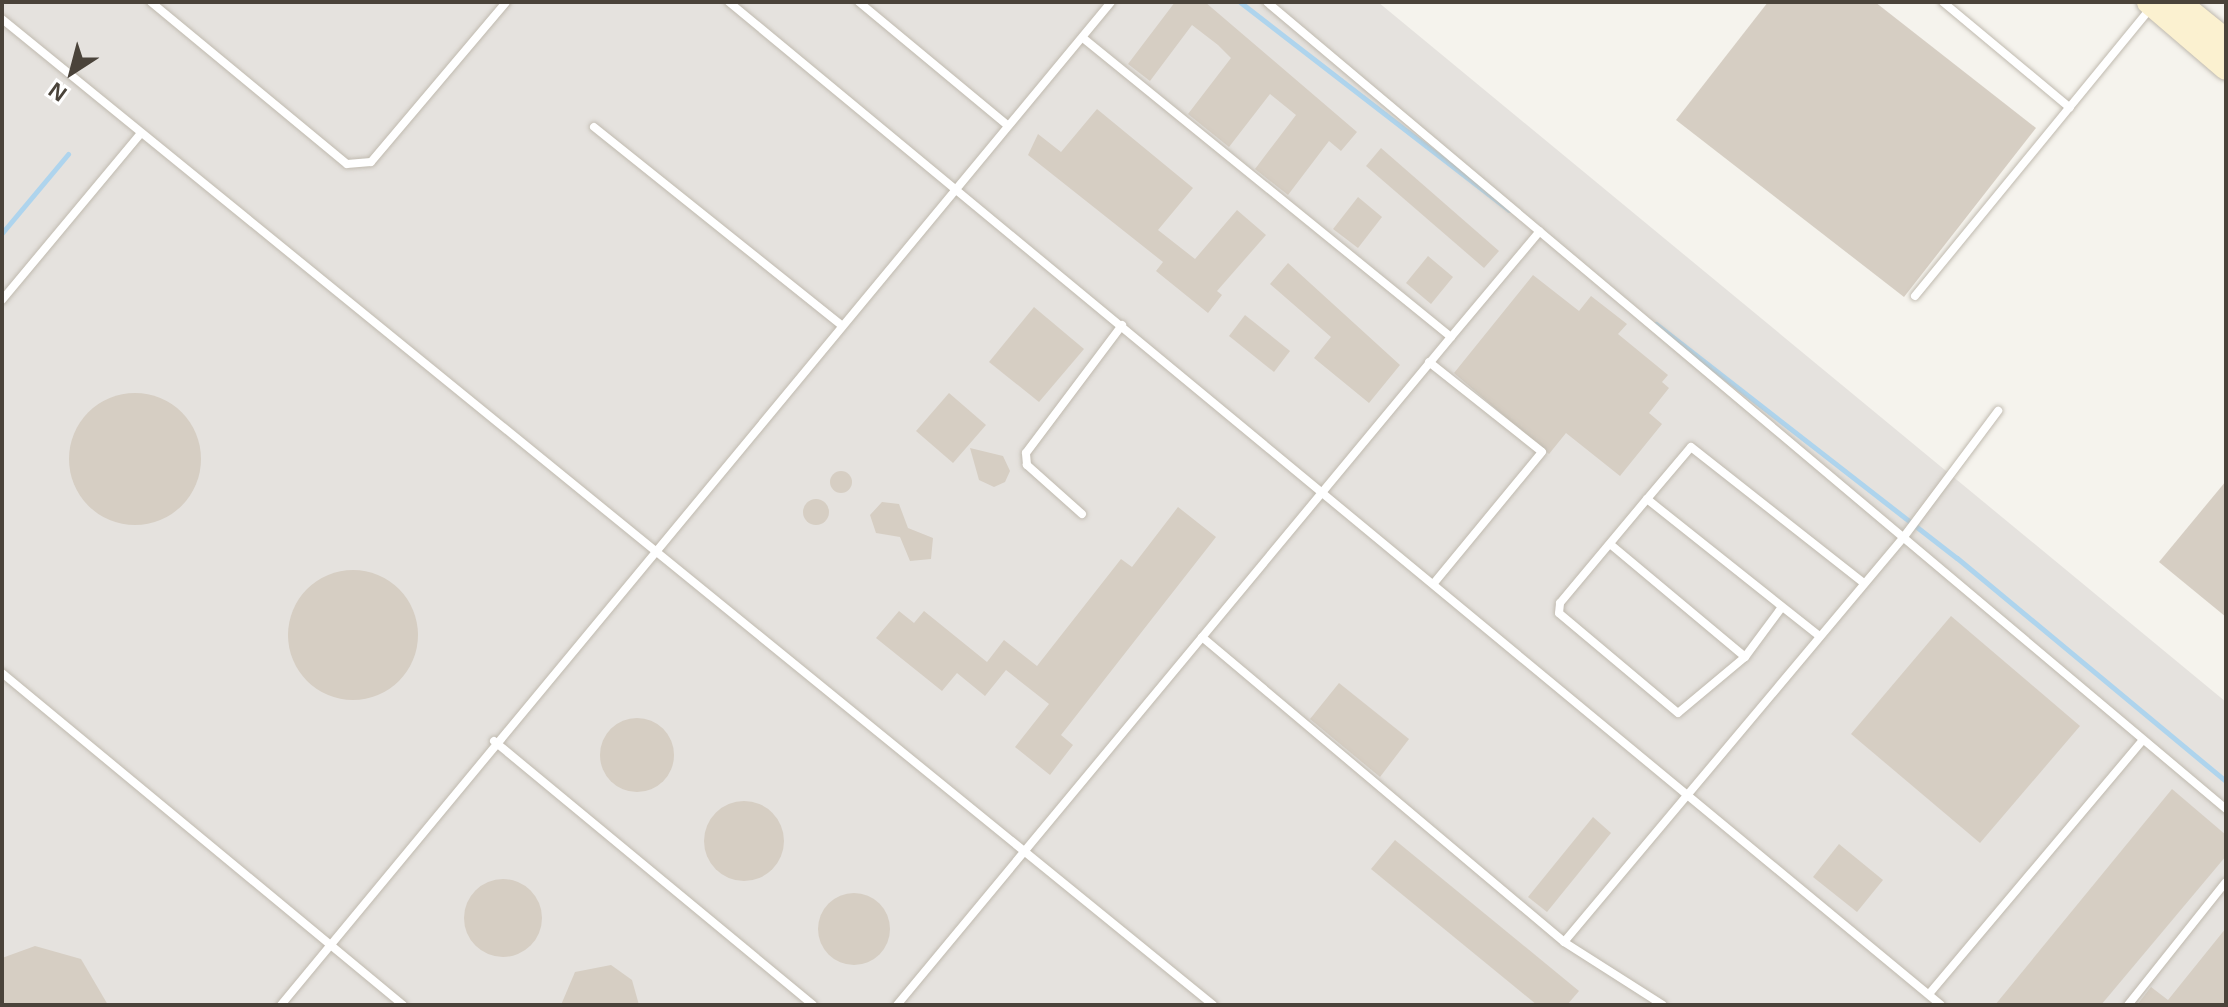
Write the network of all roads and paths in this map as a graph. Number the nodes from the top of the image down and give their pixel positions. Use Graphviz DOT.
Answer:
graph roads {
  1 [pos="151,2"];
  2 [pos="506,2"];
  3 [pos="729,2"];
  4 [pos="859,2"];
  5 [pos="1111,2"];
  6 [pos="1267,2"];
  7 [pos="1943,2"];
  8 [pos="2178,2"];
  9 [pos="2152,3"];
  10 [pos="2,19"];
  11 [pos="1083,38"];
  12 [pos="2226,41"];
  13 [pos="2226,68"];
  14 [pos="2070,108"];
  15 [pos="1007,125"];
  16 [pos="594,127"];
  17 [pos="141,133"];
  18 [pos="953,187"];
  19 [pos="1540,231"];
  20 [pos="1915,296"];
  21 [pos="2,300"];
  22 [pos="841,325"];
  23 [pos="1122,325"];
  24 [pos="1451,337"];
  25 [pos="1429,362"];
  26 [pos="1998,411"];
  27 [pos="1320,491"];
  28 [pos="1647,499"];
  29 [pos="1082,514"];
  30 [pos="1903,538"];
  31 [pos="1610,544"];
  32 [pos="659,548"];
  33 [pos="1864,583"];
  34 [pos="1433,584"];
  35 [pos="1782,607"];
  36 [pos="1819,636"];
  37 [pos="1202,637"];
  38 [pos="1745,657"];
  39 [pos="2,673"];
  40 [pos="2143,740"];
  41 [pos="494,741"];
  42 [pos="1685,793"];
  43 [pos="2226,809"];
  44 [pos="1025,850"];
  45 [pos="2226,882"];
  46 [pos="1564,942"];
  47 [pos="328,946"];
  48 [pos="1929,994"];
  49 [pos="281,1005"];
  50 [pos="403,1005"];
  51 [pos="813,1005"];
  52 [pos="897,1005"];
  53 [pos="1213,1005"];
  54 [pos="1663,1005"];
  55 [pos="1941,1005"];
  56 [pos="2128,1005"];
  1 -- 2 [label="lane"];
  3 -- 18 [label="lane"];
  4 -- 15 [label="lane"];
  5 -- 11 [label="lane"];
  6 -- 19 [label="lane"];
  7 -- 14 [label="lane"];
  8 -- 12 [label="main road"];
  9 -- 13 [label="main road"];
  9 -- 14 [label="lane"];
  10 -- 17 [label="lane"];
  11 -- 15 [label="lane"];
  11 -- 24 [label="lane"];
  14 -- 20 [label="lane"];
  15 -- 18 [label="lane"];
  16 -- 22 [label="lane"];
  17 -- 21 [label="lane"];
  17 -- 32 [label="lane"];
  18 -- 22 [label="lane"];
  18 -- 23 [label="lane"];
  19 -- 24 [label="lane"];
  19 -- 30 [label="lane"];
  22 -- 32 [label="lane"];
  23 -- 27 [label="lane"];
  23 -- 29 [label="lane"];
  24 -- 25 [label="lane"];
  25 -- 27 [label="lane"];
  25 -- 34 [label="lane"];
  26 -- 30 [label="lane"];
  27 -- 34 [label="lane"];
  27 -- 37 [label="lane"];
  28 -- 31 [label="lane"];
  28 -- 33 [label="lane"];
  28 -- 35 [label="lane"];
  30 -- 33 [label="lane"];
  30 -- 40 [label="lane"];
  31 -- 38 [label="lane"];
  31 -- 38 [label="lane"];
  32 -- 41 [label="lane"];
  32 -- 44 [label="lane"];
  33 -- 36 [label="lane"];
  34 -- 42 [label="lane"];
  35 -- 36 [label="lane"];
  35 -- 38 [label="lane"];
  36 -- 42 [label="lane"];
  37 -- 44 [label="lane"];
  37 -- 46 [label="lane"];
  39 -- 47 [label="lane"];
  40 -- 43 [label="lane"];
  40 -- 48 [label="lane"];
  41 -- 47 [label="lane"];
  41 -- 51 [label="lane"];
  42 -- 46 [label="lane"];
  42 -- 48 [label="lane"];
  44 -- 52 [label="lane"];
  44 -- 53 [label="lane"];
  45 -- 56 [label="lane"];
  46 -- 54 [label="lane"];
  47 -- 49 [label="lane"];
  47 -- 50 [label="lane"];
  48 -- 55 [label="lane"];
}
